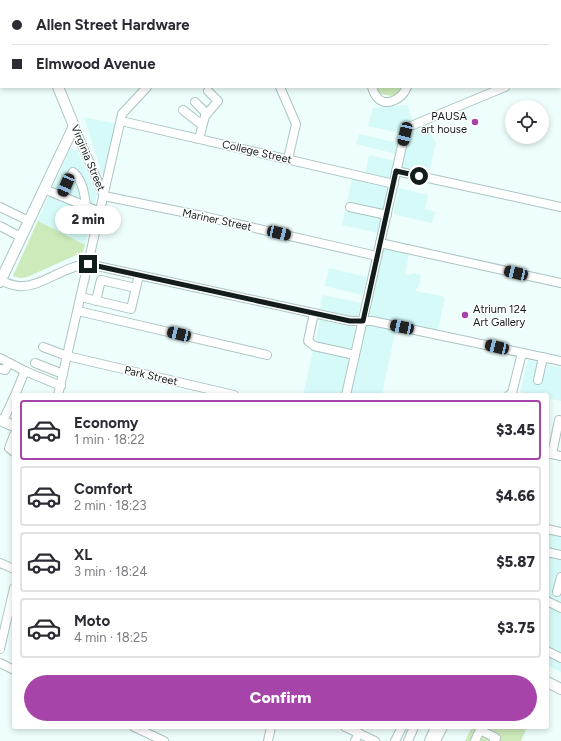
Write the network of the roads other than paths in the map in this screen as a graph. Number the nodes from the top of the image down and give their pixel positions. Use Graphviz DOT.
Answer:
graph roads {
  1 [pos="58,88"];
  2 [pos="146,88"];
  3 [pos="280,88"];
  4 [pos="372,88"];
  5 [pos="406,88"];
  6 [pos="501,88"];
  7 [pos="208,91"];
  8 [pos="195,102"];
  9 [pos="183,110"];
  10 [pos="207,114"];
  11 [pos="121,121"];
  12 [pos="202,125"];
  13 [pos="74,126"];
  14 [pos="199,139"];
  15 [pos="288,159"];
  16 [pos="396,171"];
  17 [pos="394,184"];
  18 [pos="44,189"];
  19 [pos="61,196"];
  20 [pos="104,196"];
  21 [pos="0,206"];
  22 [pos="86,207"];
  23 [pos="350,207"];
  24 [pos="561,208"];
  25 [pos="100,212"];
  26 [pos="387,215"];
  27 [pos="29,221"];
  28 [pos="0,226"];
  29 [pos="21,237"];
  30 [pos="380,243"];
  31 [pos="377,256"];
  32 [pos="88,264"];
  33 [pos="114,269"];
  34 [pos="139,275"];
  35 [pos="0,281"];
  36 [pos="110,282"];
  37 [pos="561,283"];
  38 [pos="136,288"];
  39 [pos="81,297"];
  40 [pos="96,301"];
  41 [pos="78,311"];
  42 [pos="314,313"];
  43 [pos="363,321"];
  44 [pos="43,346"];
  45 [pos="522,353"];
  46 [pos="267,355"];
  47 [pos="355,355"];
  48 [pos="67,356"];
  49 [pos="0,358"];
  50 [pos="543,358"];
  51 [pos="561,361"];
  52 [pos="9,363"];
  53 [pos="35,363"];
  54 [pos="0,369"];
  55 [pos="25,371"];
  56 [pos="63,374"];
  57 [pos="538,380"];
  58 [pos="61,386"];
  59 [pos="15,393"];
  60 [pos="59,393"];
  61 [pos="225,393"];
  62 [pos="346,393"];
  63 [pos="512,393"];
  64 [pos="12,400"];
  65 [pos="1,420"];
  66 [pos="559,420"];
  67 [pos="12,425"];
  68 [pos="12,440"];
  69 [pos="12,450"];
  70 [pos="549,454"];
  71 [pos="561,456"];
  72 [pos="549,529"];
  73 [pos="561,532"];
  74 [pos="549,552"];
  75 [pos="561,555"];
  76 [pos="0,563"];
  77 [pos="12,569"];
  78 [pos="561,577"];
  79 [pos="557,592"];
  80 [pos="549,602"];
  81 [pos="561,608"];
  82 [pos="12,609"];
  83 [pos="11,619"];
  84 [pos="0,649"];
  85 [pos="549,652"];
  86 [pos="561,658"];
  87 [pos="0,663"];
  88 [pos="12,669"];
  89 [pos="549,683"];
  90 [pos="561,689"];
  91 [pos="137,729"];
  92 [pos="271,729"];
  93 [pos="347,729"];
  94 [pos="401,729"];
  95 [pos="413,729"];
  96 [pos="434,729"];
  97 [pos="442,729"];
  98 [pos="481,729"];
  99 [pos="357,737"];
  100 [pos="154,739"];
  101 [pos="164,741"];
  102 [pos="268,741"];
  103 [pos="373,741"];
  104 [pos="395,741"];
  105 [pos="408,741"];
  106 [pos="429,741"];
  107 [pos="436,741"];
  108 [pos="475,741"];
  109 [pos="494,741"];
  1 -- 13 [label="main road, Virginia Street"];
  2 -- 11 [label="street"];
  3 -- 15 [label="street"];
  4 -- 5 [label="street"];
  6 -- 16 [label="street"];
  7 -- 10 [label="street"];
  8 -- 10 [label="street"];
  9 -- 12 [label="street"];
  10 -- 12 [label="street"];
  11 -- 14 [label="street, College Street"];
  11 -- 20 [label="street"];
  12 -- 14 [label="street"];
  13 -- 18 [label="main road"];
  13 -- 20 [label="street, Virginia Street"];
  14 -- 15 [label="street, College Street"];
  15 -- 17 [label="street, College Street"];
  16 -- 17 [label="street"];
  16 -- 24 [label="street"];
  17 -- 26 [label="street"];
  18 -- 19 [label="street"];
  18 -- 27 [label="main road"];
  19 -- 22 [label="street"];
  19 -- 22 [label="street"];
  20 -- 25 [label="street, Virginia Street"];
  20 -- 31 [label="street, Mariner Street"];
  21 -- 27 [label="street"];
  22 -- 25 [label="street"];
  23 -- 26 [label="street"];
  25 -- 32 [label="street, Virginia Street"];
  26 -- 30 [label="street"];
  27 -- 29 [label="main road"];
  28 -- 29 [label="street"];
  29 -- 35 [label="main road"];
  30 -- 31 [label="street"];
  30 -- 37 [label="street"];
  31 -- 43 [label="street"];
  32 -- 33 [label="street"];
  32 -- 35 [label="street"];
  32 -- 39 [label="street, Virginia Street"];
  33 -- 34 [label="street"];
  33 -- 36 [label="street"];
  34 -- 38 [label="street"];
  34 -- 42 [label="street"];
  36 -- 38 [label="street"];
  36 -- 40 [label="street"];
  38 -- 40 [label="street"];
  39 -- 40 [label="street"];
  39 -- 41 [label="street, Virginia Street"];
  41 -- 46 [label="street"];
  41 -- 48 [label="street, Virginia Street"];
  42 -- 43 [label="street"];
  42 -- 47 [label="street"];
  43 -- 45 [label="street"];
  43 -- 47 [label="street"];
  44 -- 48 [label="street, Park Street"];
  45 -- 50 [label="street"];
  45 -- 63 [label="street"];
  47 -- 62 [label="street"];
  48 -- 56 [label="street, Virginia Street"];
  48 -- 61 [label="street, Park Street"];
  49 -- 52 [label="street"];
  50 -- 51 [label="street"];
  50 -- 57 [label="street"];
  52 -- 54 [label="street"];
  52 -- 55 [label="street"];
  53 -- 56 [label="street"];
  55 -- 58 [label="street"];
  55 -- 59 [label="street"];
  56 -- 58 [label="street, Virginia Street"];
  58 -- 60 [label="street, Virginia Street"];
  64 -- 65 [label="street"];
  65 -- 67 [label="main road"];
  66 -- 70 [label="street"];
  68 -- 69 [label="street"];
  70 -- 71 [label="street"];
  72 -- 73 [label="street"];
  74 -- 75 [label="street"];
  76 -- 77 [label="street"];
  78 -- 79 [label="street"];
  80 -- 81 [label="street"];
  82 -- 83 [label="street"];
  83 -- 84 [label="street"];
  85 -- 86 [label="street"];
  87 -- 88 [label="street"];
  89 -- 90 [label="main road"];
  91 -- 100 [label="street"];
  92 -- 102 [label="street"];
  93 -- 99 [label="street"];
  94 -- 104 [label="street"];
  95 -- 105 [label="street"];
  96 -- 106 [label="street"];
  97 -- 107 [label="street"];
  98 -- 108 [label="street"];
  98 -- 109 [label="street"];
  99 -- 103 [label="street"];
  100 -- 101 [label="street"];
}
